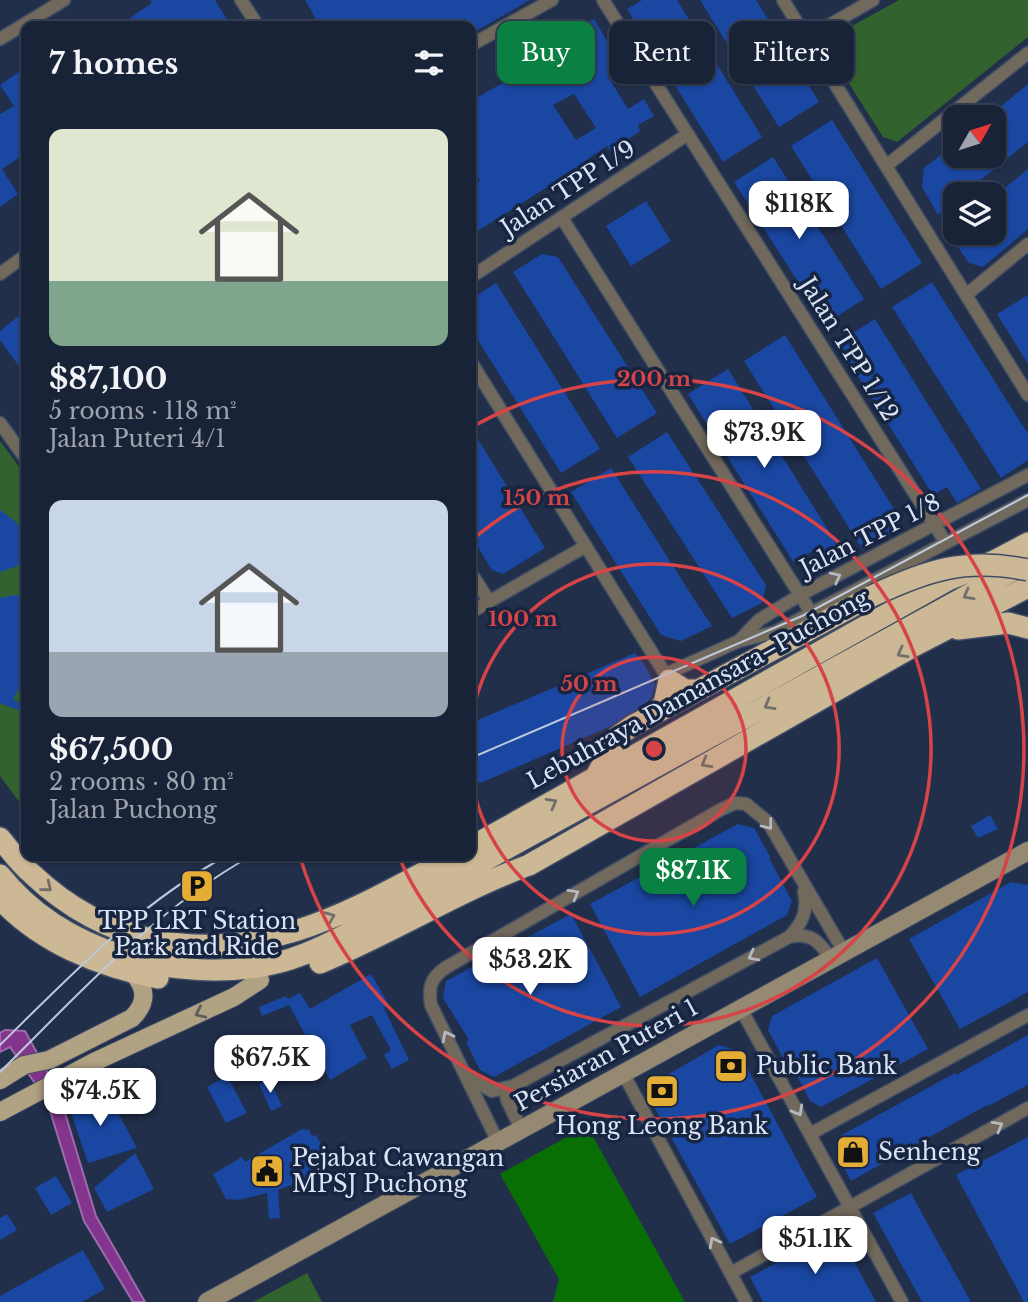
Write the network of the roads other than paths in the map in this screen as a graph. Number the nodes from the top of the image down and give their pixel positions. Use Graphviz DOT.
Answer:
graph roads {
  1 [pos="64,0"];
  2 [pos="241,0"];
  3 [pos="552,0"];
  4 [pos="603,0"];
  5 [pos="783,0"];
  6 [pos="873,0"];
  7 [pos="30,21"];
  8 [pos="255,21"];
  9 [pos="796,21"];
  10 [pos="837,21"];
  11 [pos="21,26"];
  12 [pos="0,39"];
  13 [pos="476,42"];
  14 [pos="1028,53"];
  15 [pos="835,84"];
  16 [pos="688,134"];
  17 [pos="886,166"];
  18 [pos="562,218"];
  19 [pos="1028,244"];
  20 [pos="21,259"];
  21 [pos="0,274"];
  22 [pos="476,275"];
  23 [pos="966,295"];
  24 [pos="476,370"];
  25 [pos="1028,395"];
  26 [pos="0,423"];
  27 [pos="21,452"];
  28 [pos="1028,475"];
  29 [pos="1028,500"];
  30 [pos="935,524"];
  31 [pos="946,543"];
  32 [pos="1028,543"];
  33 [pos="586,545"];
  34 [pos="1028,562"];
  35 [pos="1028,570"];
  36 [pos="476,581"];
  37 [pos="1028,587"];
  38 [pos="800,595"];
  39 [pos="489,601"];
  40 [pos="476,609"];
  41 [pos="812,614"];
  42 [pos="1028,628"];
  43 [pos="932,636"];
  44 [pos="739,641"];
  45 [pos="667,677"];
  46 [pos="698,690"];
  47 [pos="648,718"];
  48 [pos="645,773"];
  49 [pos="594,779"];
  50 [pos="0,838"];
  51 [pos="476,844"];
  52 [pos="1028,851"];
  53 [pos="444,861"];
  54 [pos="0,875"];
  55 [pos="491,879"];
  56 [pos="802,880"];
  57 [pos="0,899"];
  58 [pos="789,937"];
  59 [pos="837,956"];
  60 [pos="138,967"];
  61 [pos="260,980"];
  62 [pos="741,1009"];
  63 [pos="1028,1015"];
  64 [pos="623,1073"];
  65 [pos="468,1077"];
  66 [pos="0,1080"];
  67 [pos="513,1086"];
  68 [pos="1028,1108"];
  69 [pos="0,1112"];
  70 [pos="521,1129"];
  71 [pos="810,1134"];
  72 [pos="498,1142"];
  73 [pos="851,1208"];
  74 [pos="731,1273"];
  75 [pos="207,1302"];
  76 [pos="746,1302"];
  77 [pos="902,1302"];
  1 -- 7 [label="street"];
  2 -- 8 [label="street"];
  3 -- 13 [label="street"];
  4 -- 16 [label="street, Jalan TPP 1/12"];
  5 -- 9 [label="street"];
  6 -- 10 [label="street"];
  11 -- 12 [label="street"];
  14 -- 17 [label="street"];
  15 -- 17 [label="street"];
  16 -- 18 [label="street, Jalan TPP 1/9"];
  16 -- 30 [label="street, Jalan TPP 1/12"];
  17 -- 23 [label="street"];
  18 -- 22 [label="street, Jalan TPP 1/9"];
  18 -- 38 [label="street"];
  19 -- 23 [label="street"];
  20 -- 21 [label="street"];
  23 -- 25 [label="street"];
  24 -- 33 [label="street"];
  26 -- 27 [label="street"];
  28 -- 30 [label="street, Jalan TPP 1/8"];
  29 -- 31 [label="street, Jalan TPP 1/8"];
  30 -- 31 [label="street, Jalan TPP 1/12"];
  38 -- 30 [label="street, Jalan TPP 1/8, one-way"];
  31 -- 41 [label="street, Jalan TPP 1/8"];
  32 -- 49 [label="highway, Lebuhraya Damansara–Puchong"];
  33 -- 39 [label="street"];
  33 -- 45 [label="street"];
  34 -- 48 [label="highway, Lebuhraya Damansara–Puchong, one-way"];
  35 -- 46 [label="highway, bridge"];
  36 -- 39 [label="street"];
  37 -- 43 [label="highway"];
  38 -- 41 [label="street"];
  38 -- 44 [label="street, Jalan TPP 1/8"];
  39 -- 40 [label="street"];
  41 -- 44 [label="street, Jalan TPP 1/8"];
  42 -- 43 [label="highway"];
  43 -- 55 [label="highway, one-way"];
  44 -- 45 [label="street, Jalan TPP 1/8"];
  45 -- 46 [label="highway"];
  45 -- 47 [label="highway"];
  46 -- 47 [label="highway"];
  47 -- 49 [label="highway"];
  48 -- 55 [label="highway"];
  48 -- 60 [label="highway, Lebuhraya Damansara–Puchong"];
  51 -- 49 [label="highway, Lebuhraya Damansara–Puchong, one-way"];
  50 -- 53 [label="highway, one-way"];
  52 -- 59 [label="street, Persiaran Puteri 1"];
  54 -- 60 [label="highway, Lebuhraya Damansara–Puchong"];
  55 -- 61 [label="highway"];
  56 -- 58 [label="street"];
  56 -- 59 [label="street"];
  65 -- 56 [label="street, one-way"];
  57 -- 60 [label="highway"];
  58 -- 59 [label="street"];
  58 -- 67 [label="street, one-way"];
  59 -- 62 [label="street, Persiaran Puteri 1"];
  60 -- 61 [label="highway"];
  60 -- 66 [label="main road"];
  61 -- 69 [label="main road, one-way"];
  62 -- 64 [label="street, Persiaran Puteri 1"];
  62 -- 71 [label="street, one-way"];
  63 -- 71 [label="street"];
  64 -- 70 [label="street, Persiaran Puteri 1"];
  74 -- 64 [label="street, one-way"];
  65 -- 67 [label="street"];
  65 -- 72 [label="street"];
  67 -- 70 [label="street"];
  73 -- 68 [label="street, one-way"];
  70 -- 72 [label="street, Persiaran Puteri 1"];
  71 -- 73 [label="street"];
  72 -- 75 [label="street, Persiaran Puteri 1"];
  73 -- 74 [label="street"];
  73 -- 77 [label="street"];
  74 -- 76 [label="street"];
}
